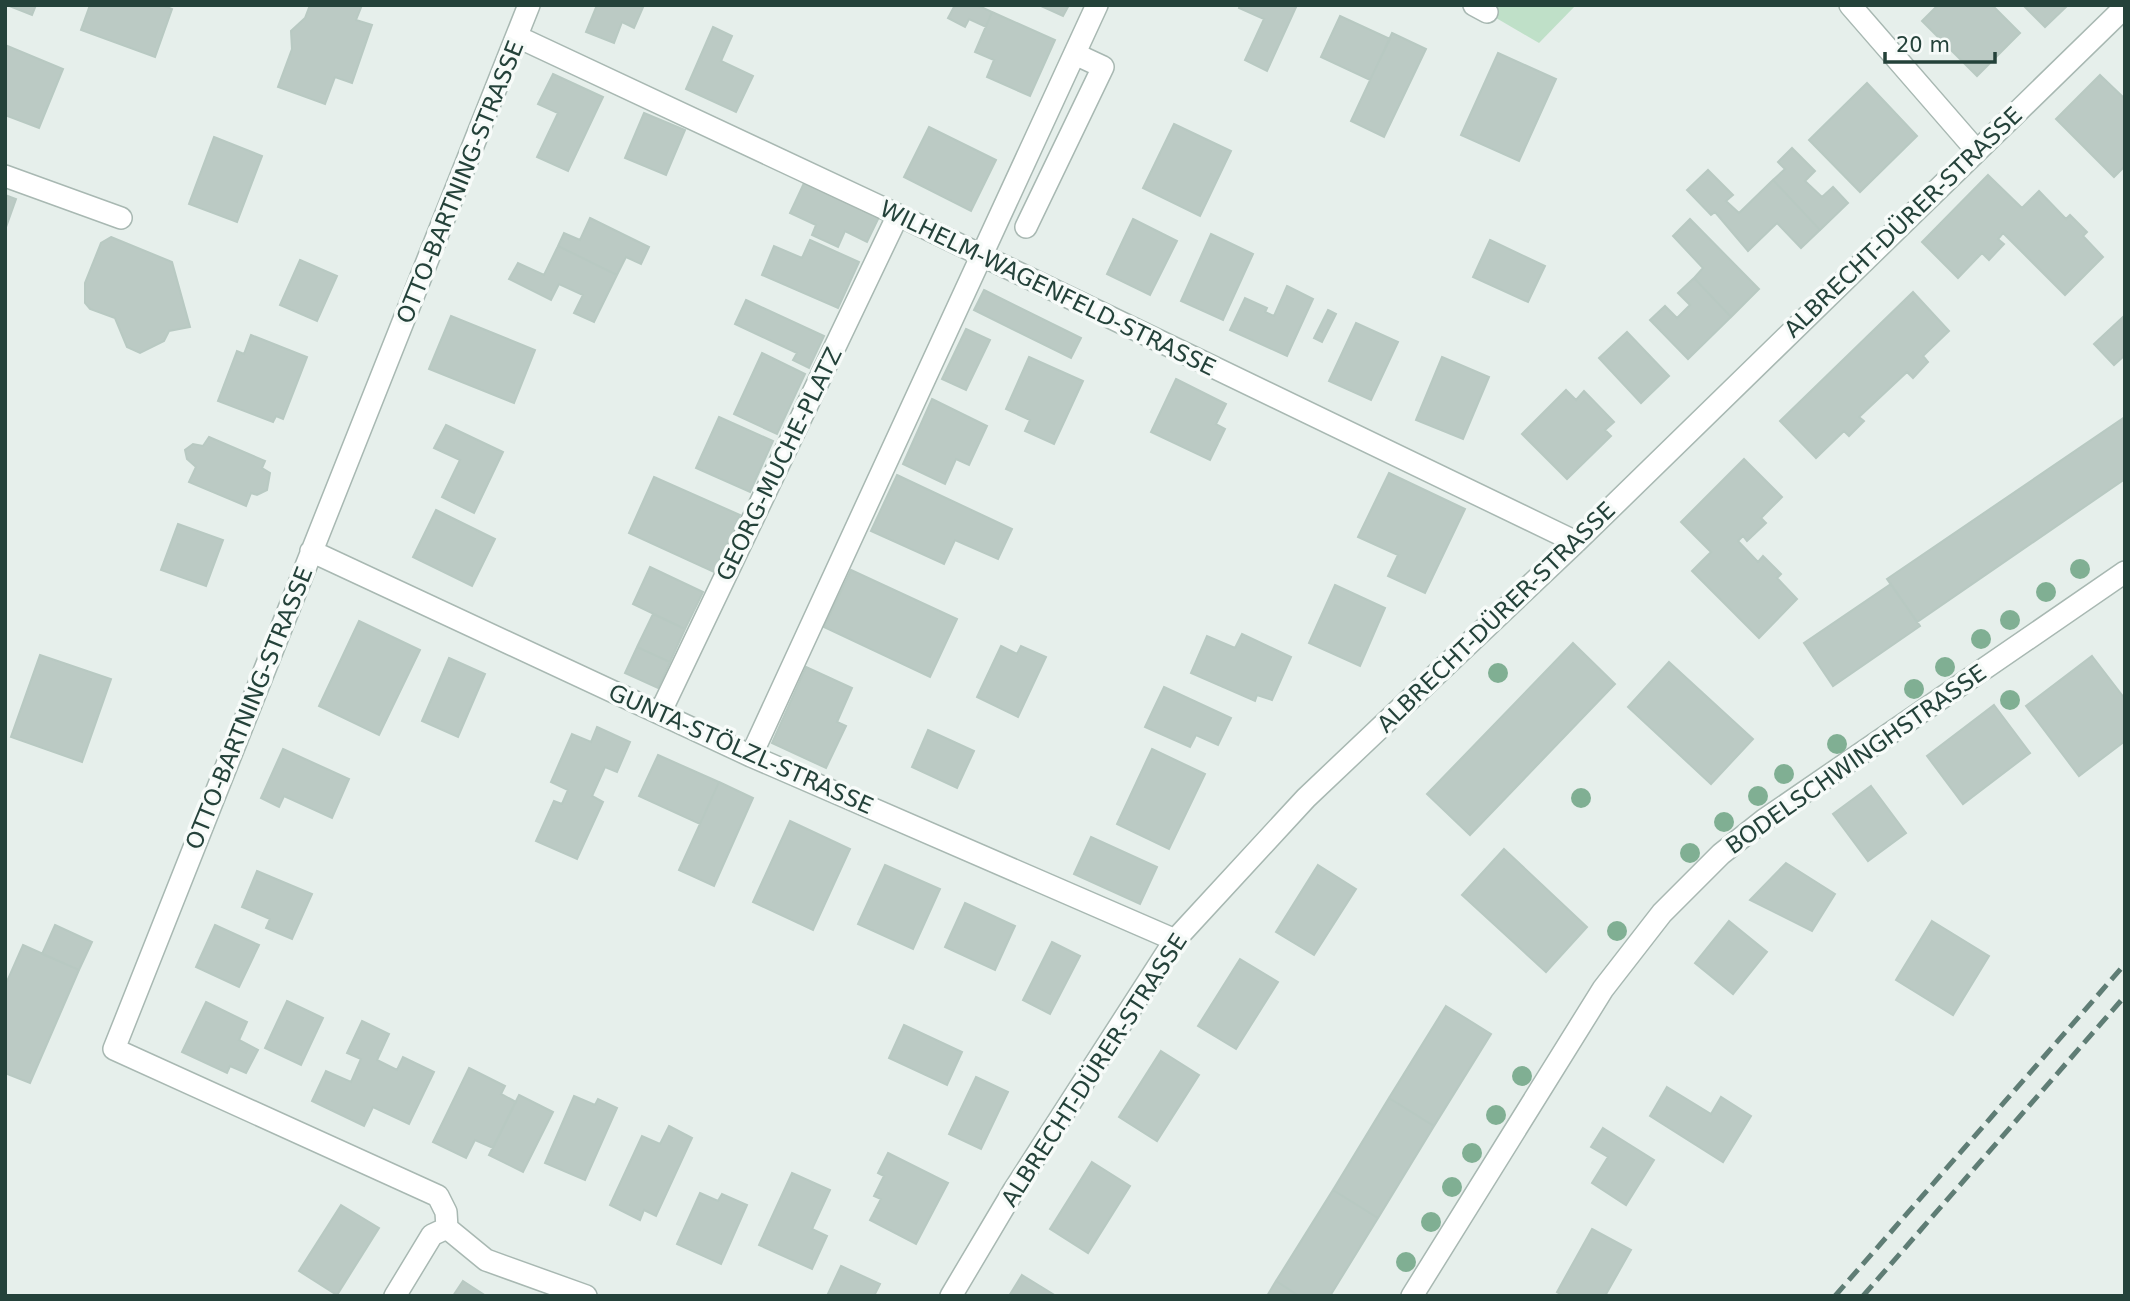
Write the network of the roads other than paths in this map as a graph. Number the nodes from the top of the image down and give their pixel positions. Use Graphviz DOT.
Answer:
graph roads {
  1 [pos="529,5"];
  2 [pos="1097,5"];
  3 [pos="1850,5"];
  4 [pos="2125,6"];
  5 [pos="518,37"];
  6 [pos="1075,54"];
  7 [pos="1976,150"];
  8 [pos="5,176"];
  9 [pos="898,215"];
  10 [pos="121,218"];
  11 [pos="1027,227"];
  12 [pos="980,256"];
  13 [pos="1576,542"];
  14 [pos="311,551"];
  15 [pos="2125,572"];
  16 [pos="660,713"];
  17 [pos="751,756"];
  18 [pos="1175,940"];
  19 [pos="447,1228"];
  20 [pos="395,1296"];
  21 [pos="586,1296"];
  22 [pos="951,1296"];
  23 [pos="1412,1296"];
  1 -- 5 [label="street, OTTO-BARTNING-STRASSE"];
  2 -- 6 [label="street"];
  3 -- 7 [label="street"];
  4 -- 7 [label="street, ALBRECHT-DÜRER-STRASSE"];
  5 -- 9 [label="street, WILHELM-WAGENFELD-STRASSE"];
  5 -- 14 [label="street, OTTO-BARTNING-STRASSE"];
  6 -- 11 [label="street"];
  6 -- 12 [label="street"];
  7 -- 13 [label="street, ALBRECHT-DÜRER-STRASSE"];
  8 -- 10 [label="street"];
  9 -- 12 [label="street, WILHELM-WAGENFELD-STRASSE"];
  9 -- 16 [label="street, GEORG-MUCHE-PLATZ"];
  12 -- 13 [label="street, WILHELM-WAGENFELD-STRASSE"];
  12 -- 17 [label="street"];
  13 -- 18 [label="street, ALBRECHT-DÜRER-STRASSE"];
  14 -- 16 [label="street, GUNTA-STÖLZL-STRASSE"];
  14 -- 19 [label="street, OTTO-BARTNING-STRASSE"];
  15 -- 23 [label="street, BODELSCHWINGHSTRASSE"];
  16 -- 17 [label="street, GUNTA-STÖLZL-STRASSE"];
  17 -- 18 [label="street, GUNTA-STÖLZL-STRASSE"];
  18 -- 22 [label="street, ALBRECHT-DÜRER-STRASSE"];
  19 -- 20 [label="street"];
  19 -- 21 [label="street"];
}
